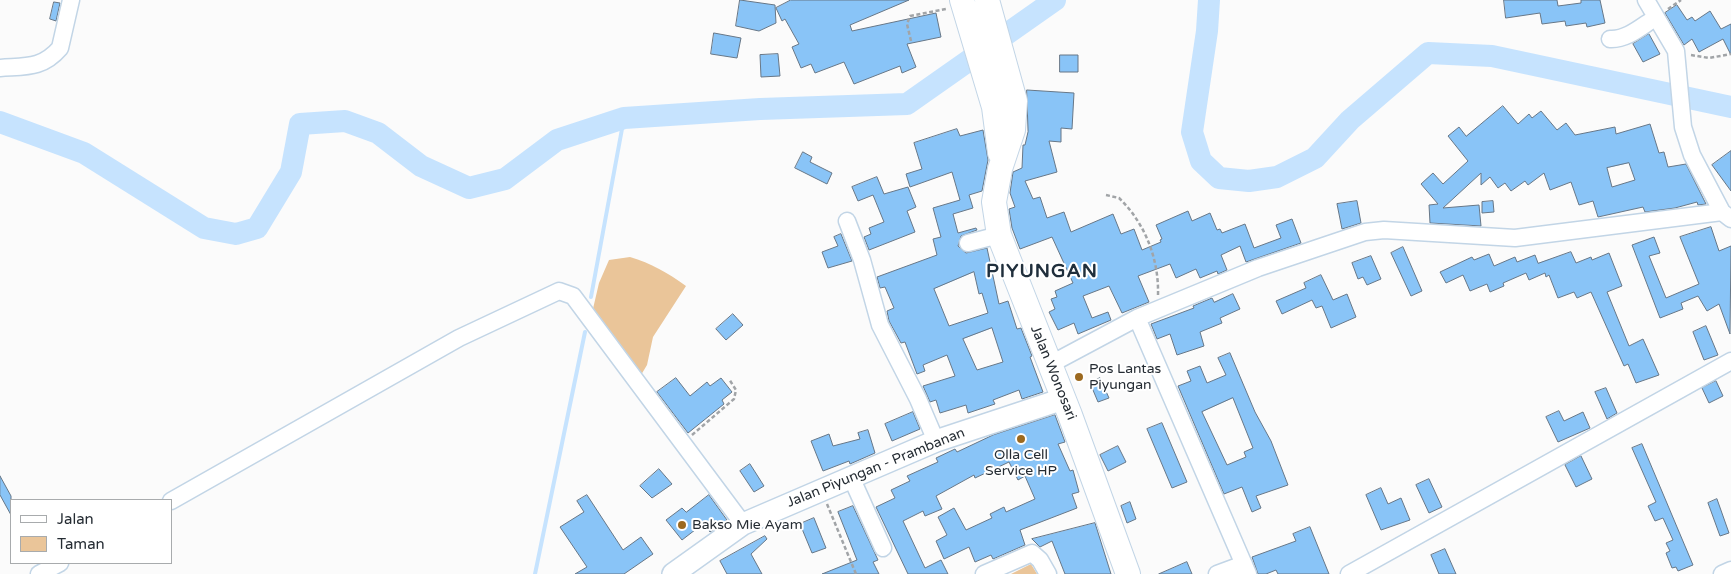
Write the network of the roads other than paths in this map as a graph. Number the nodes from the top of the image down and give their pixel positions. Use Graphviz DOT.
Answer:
graph roads {
  1 [pos="71,0"];
  2 [pos="1646,0"];
  3 [pos="974,5"];
  4 [pos="1655,18"];
  5 [pos="1610,39"];
  6 [pos="0,68"];
  7 [pos="1000,169"];
  8 [pos="1727,215"];
  9 [pos="847,221"];
  10 [pos="998,235"];
  11 [pos="968,243"];
  12 [pos="1137,318"];
  13 [pos="1731,361"];
  14 [pos="1049,365"];
  15 [pos="1063,399"];
  16 [pos="936,441"];
  17 [pos="851,477"];
  18 [pos="172,500"];
  19 [pos="743,524"];
  20 [pos="883,548"];
  21 [pos="58,564"];
  22 [pos="1246,569"];
  23 [pos="1731,570"];
  24 [pos="40,574"];
  25 [pos="673,574"];
  26 [pos="984,574"];
  27 [pos="1048,574"];
  28 [pos="1128,574"];
  29 [pos="1217,574"];
  30 [pos="1349,574"];
  31 [pos="1722,574"];
  1 -- 6 [label="street"];
  2 -- 4 [label="street"];
  3 -- 7 [label="highway, Jalan Wonosari"];
  3 -- 7 [label="highway, Jalan Wonosari"];
  4 -- 5 [label="street"];
  4 -- 8 [label="street"];
  7 -- 10 [label="highway, Jalan Wonosari"];
  8 -- 12 [label="street"];
  9 -- 16 [label="street"];
  10 -- 11 [label="street"];
  10 -- 14 [label="highway, Jalan Wonosari"];
  12 -- 14 [label="street"];
  12 -- 22 [label="street"];
  13 -- 30 [label="street"];
  14 -- 15 [label="highway, Jalan Wonosari"];
  15 -- 16 [label="main road, Jalan Piyungan - Prambanan"];
  15 -- 28 [label="highway, Jalan Wonosari"];
  16 -- 17 [label="main road, Jalan Piyungan - Prambanan"];
  17 -- 19 [label="main road, Jalan Piyungan - Prambanan"];
  17 -- 20 [label="street"];
  18 -- 19 [label="street"];
  19 -- 25 [label="main road, Jalan Piyungan - Prambanan"];
  21 -- 24 [label="street"];
  22 -- 29 [label="street"];
  23 -- 31 [label="street"];
  26 -- 27 [label="street"];
}
